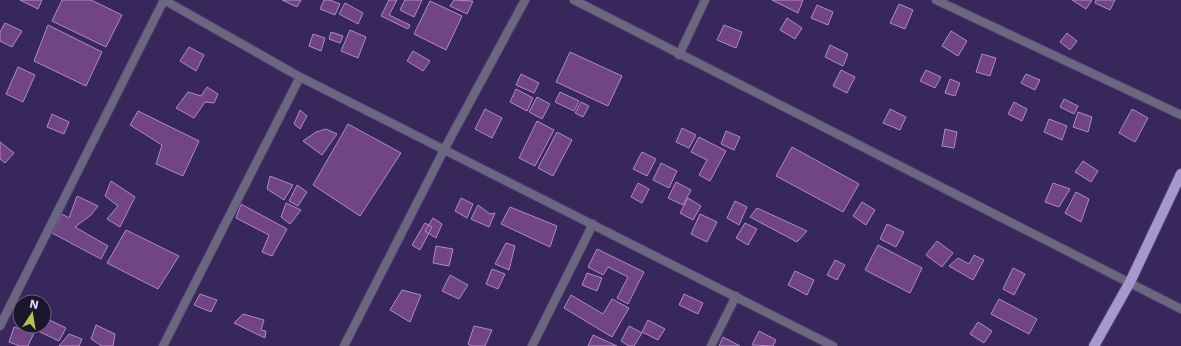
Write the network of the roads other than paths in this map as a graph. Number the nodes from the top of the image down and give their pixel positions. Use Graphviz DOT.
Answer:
graph roads {
  1 [pos="164,0"];
  2 [pos="525,0"];
  3 [pos="574,0"];
  4 [pos="705,0"];
  5 [pos="936,0"];
  6 [pos="679,55"];
  7 [pos="300,77"];
  8 [pos="1181,115"];
  9 [pos="444,148"];
  10 [pos="1181,174"];
  11 [pos="593,224"];
  12 [pos="1130,282"];
  13 [pos="736,296"];
  14 [pos="1181,309"];
  15 [pos="0,326"];
  16 [pos="163,346"];
  17 [pos="344,346"];
  18 [pos="532,346"];
  19 [pos="711,346"];
  20 [pos="833,346"];
  21 [pos="1094,346"];
  1 -- 7 [label="street"];
  1 -- 15 [label="street"];
  2 -- 9 [label="street"];
  3 -- 6 [label="street"];
  4 -- 6 [label="street"];
  5 -- 8 [label="street"];
  6 -- 12 [label="street"];
  7 -- 9 [label="street"];
  7 -- 16 [label="street"];
  9 -- 11 [label="street"];
  9 -- 17 [label="street"];
  10 -- 12 [label="main road"];
  11 -- 13 [label="street"];
  11 -- 18 [label="street"];
  12 -- 14 [label="street"];
  12 -- 21 [label="main road"];
  13 -- 19 [label="street"];
  13 -- 20 [label="street"];
}
